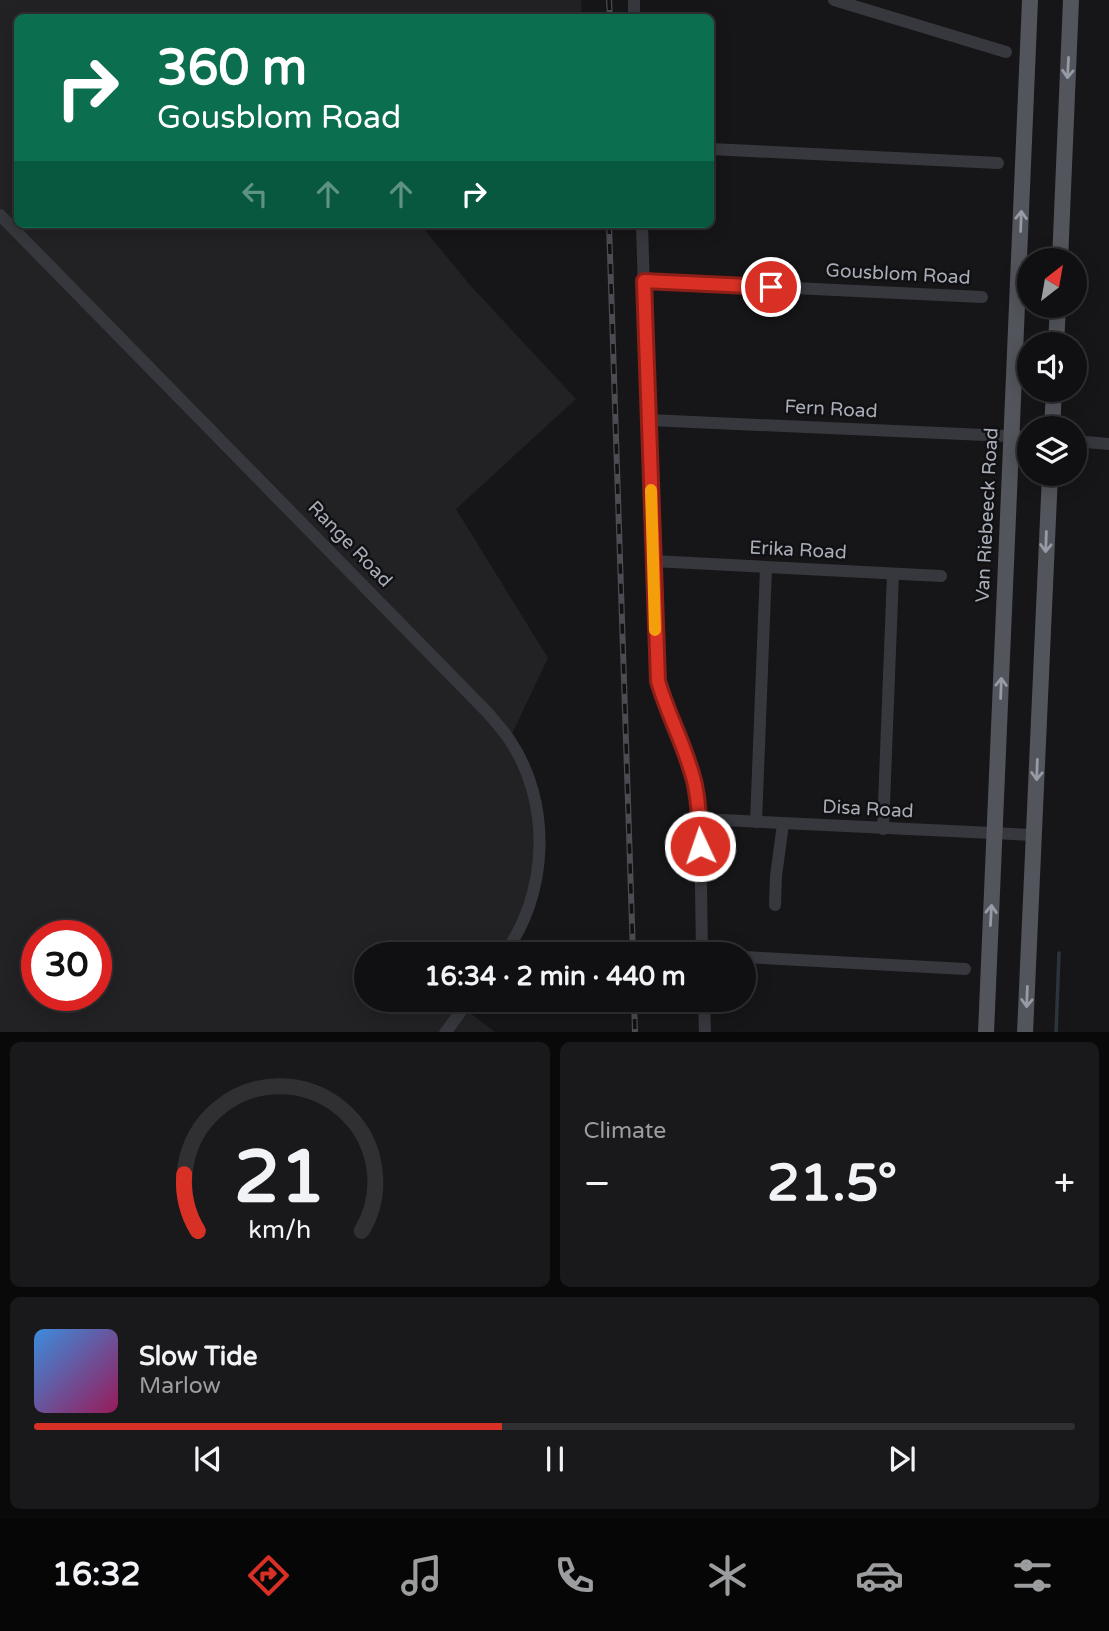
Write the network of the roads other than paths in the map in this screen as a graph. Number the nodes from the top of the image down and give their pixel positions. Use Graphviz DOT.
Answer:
graph roads {
  1 [pos="836,0"];
  2 [pos="1030,0"];
  3 [pos="1071,0"];
  4 [pos="1006,52"];
  5 [pos="714,149"];
  6 [pos="998,163"];
  7 [pos="0,215"];
  8 [pos="642,228"];
  9 [pos="1061,248"];
  10 [pos="644,281"];
  11 [pos="982,297"];
  12 [pos="649,420"];
  13 [pos="1012,436"];
  14 [pos="1017,436"];
  15 [pos="1087,442"];
  16 [pos="1109,444"];
  17 [pos="1049,486"];
  18 [pos="653,561"];
  19 [pos="766,568"];
  20 [pos="894,574"];
  21 [pos="941,576"];
  22 [pos="700,819"];
  23 [pos="756,822"];
  24 [pos="783,824"];
  25 [pos="883,829"];
  26 [pos="995,833"];
  27 [pos="1034,835"];
  28 [pos="775,905"];
  29 [pos="513,942"];
  30 [pos="702,942"];
  31 [pos="756,958"];
  32 [pos="965,969"];
  33 [pos="460,1012"];
  34 [pos="704,1012"];
  35 [pos="445,1032"];
  36 [pos="705,1032"];
  37 [pos="986,1032"];
  38 [pos="1025,1032"];
  1 -- 4 [label="street"];
  13 -- 2 [label="main road, Van Riebeeck Road, one-way"];
  3 -- 9 [label="main road, one-way"];
  5 -- 6 [label="street"];
  7 -- 29 [label="street, Range Road"];
  8 -- 10 [label="street"];
  10 -- 11 [label="street, Gousblom Road"];
  10 -- 12 [label="street"];
  12 -- 13 [label="street, Fern Road"];
  12 -- 18 [label="street"];
  13 -- 14 [label="street, Fern Road"];
  26 -- 13 [label="main road, Van Riebeeck Road, one-way"];
  15 -- 16 [label="street"];
  17 -- 27 [label="main road, one-way"];
  18 -- 19 [label="street, Erika Road"];
  18 -- 22 [label="street"];
  19 -- 20 [label="street, Erika Road"];
  19 -- 23 [label="street"];
  20 -- 21 [label="street, Erika Road"];
  20 -- 25 [label="street"];
  22 -- 23 [label="street, Disa Road"];
  22 -- 30 [label="street"];
  23 -- 24 [label="street, Disa Road"];
  24 -- 25 [label="street, Disa Road"];
  24 -- 28 [label="street"];
  25 -- 26 [label="street, Disa Road"];
  26 -- 27 [label="street, Disa Road"];
  37 -- 26 [label="main road, Van Riebeeck Road, one-way"];
  27 -- 38 [label="main road, one-way"];
  31 -- 32 [label="street"];
  33 -- 35 [label="street"];
  34 -- 36 [label="street"];
}
